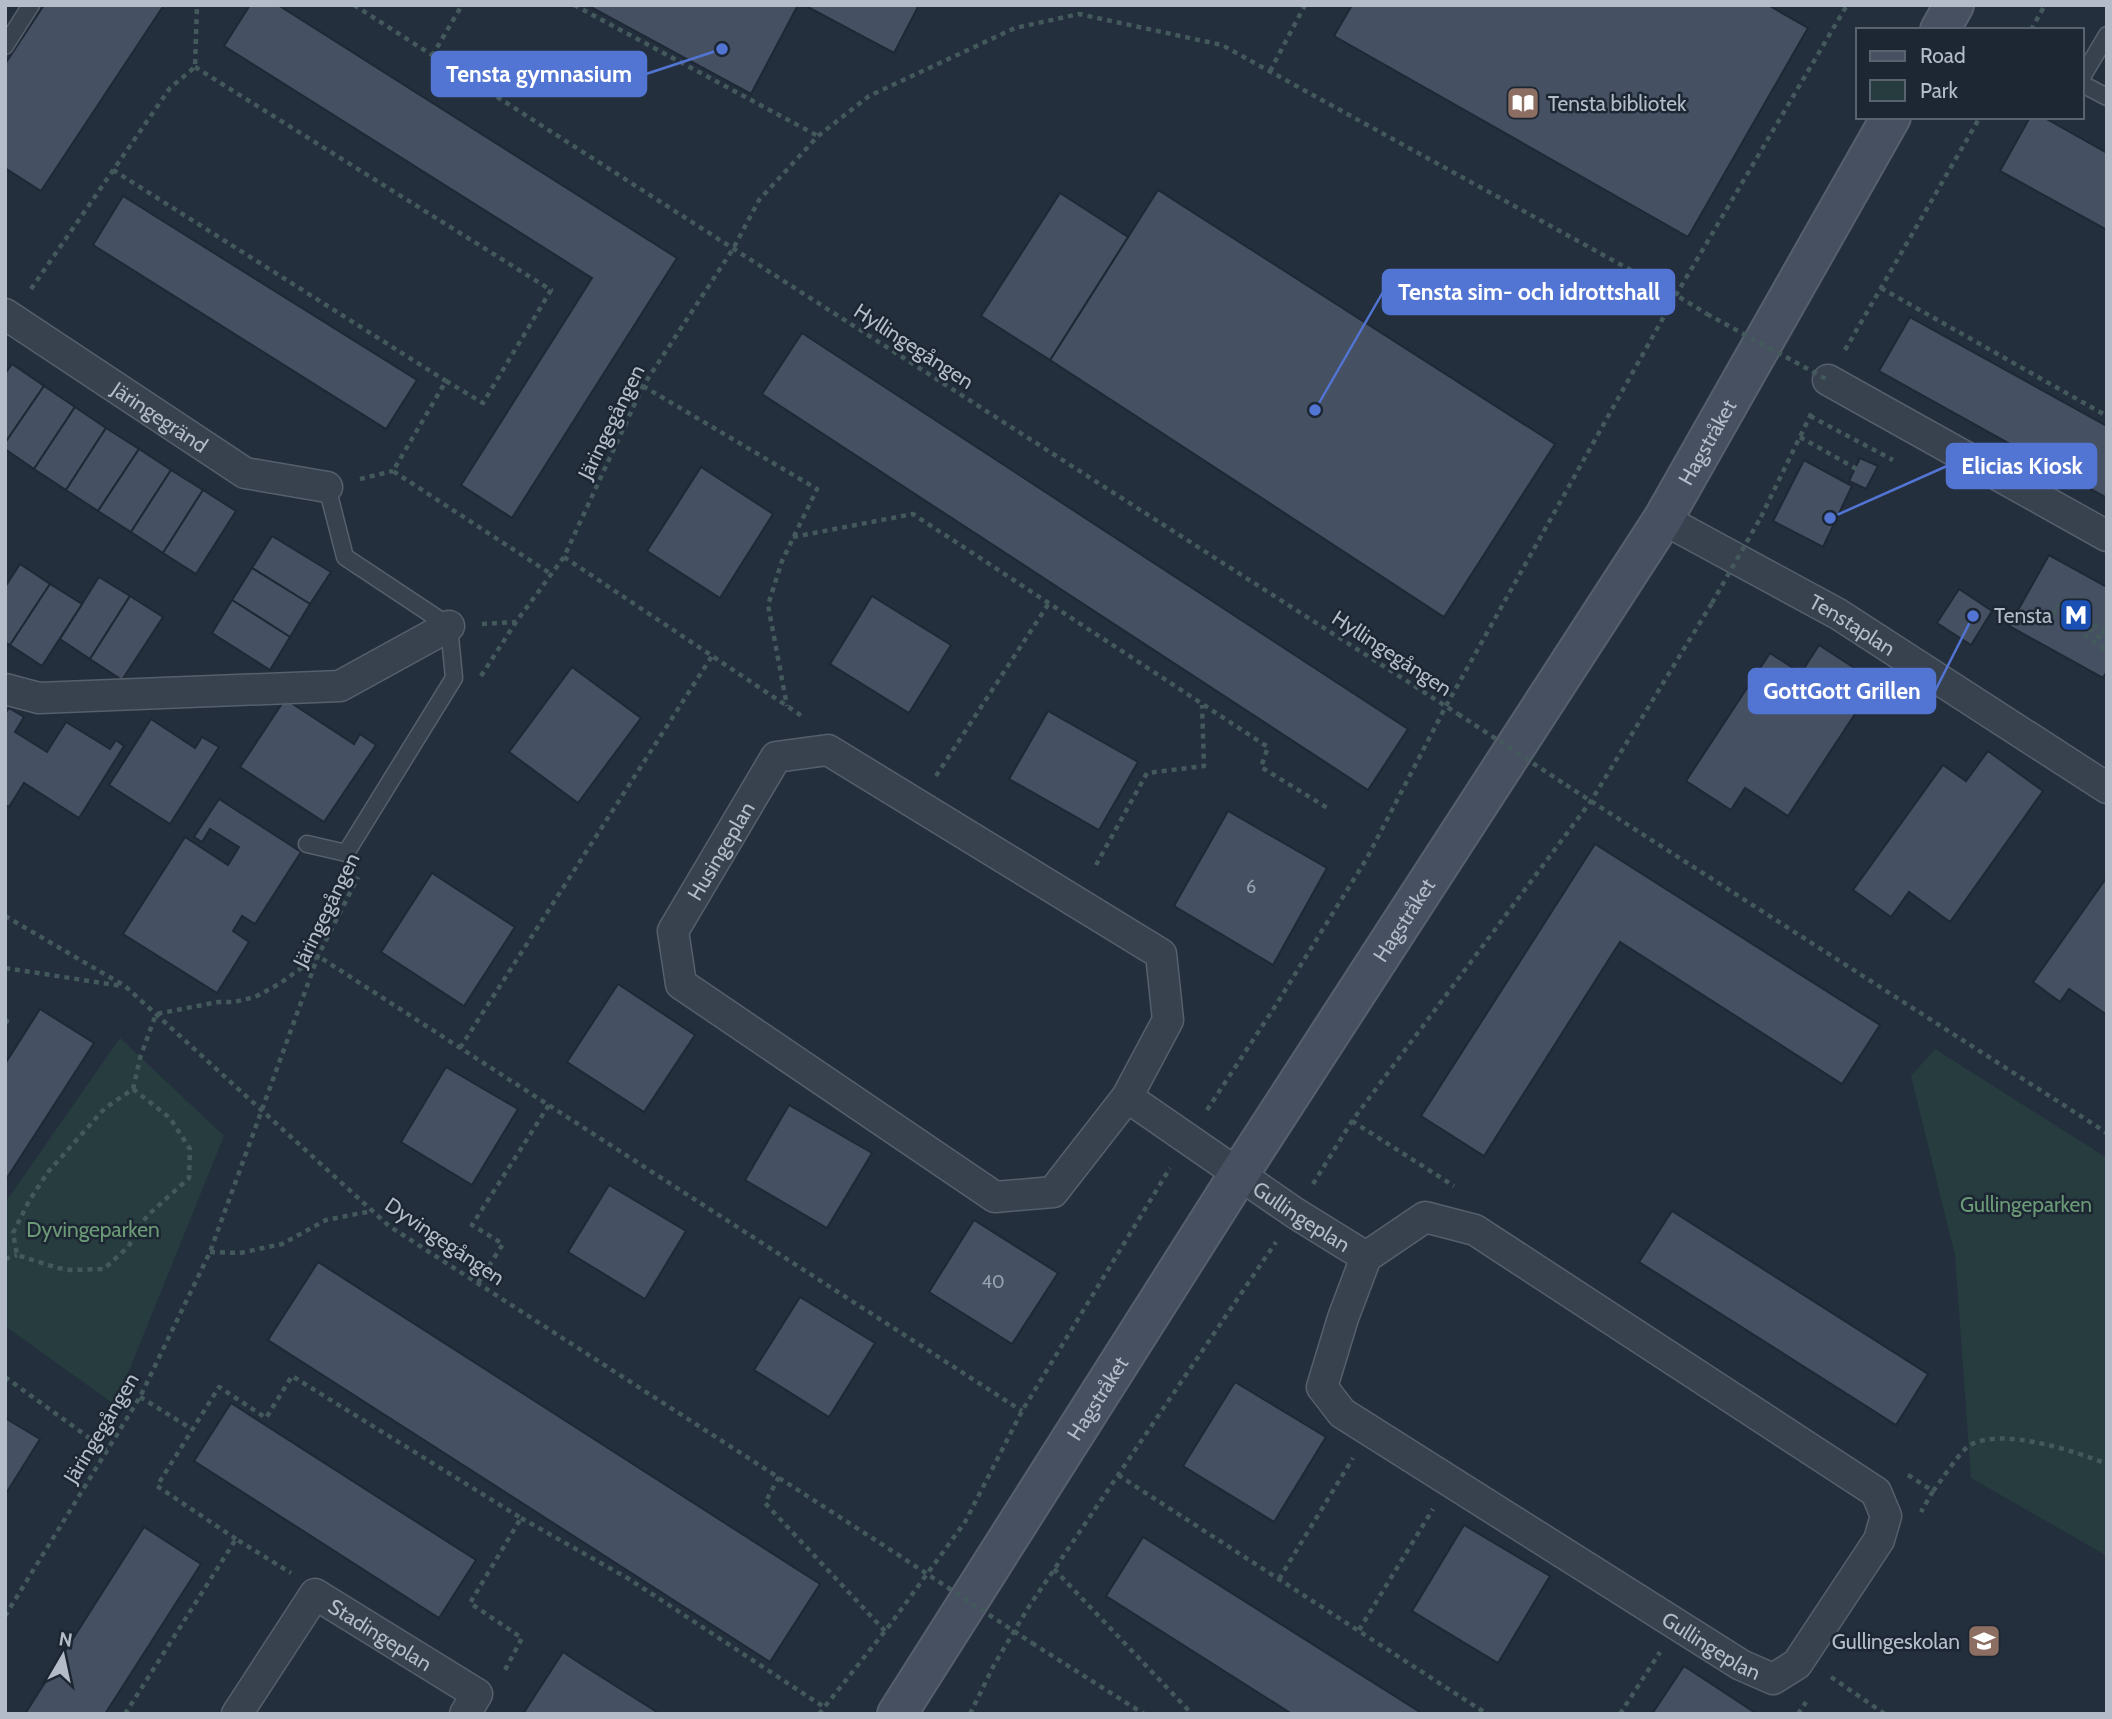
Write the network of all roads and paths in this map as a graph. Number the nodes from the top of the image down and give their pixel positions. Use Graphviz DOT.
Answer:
graph roads {
  1 [pos="31,5"];
  2 [pos="197,5"];
  3 [pos="354,5"];
  4 [pos="462,5"];
  5 [pos="574,5"];
  6 [pos="1306,5"];
  7 [pos="1847,5"];
  8 [pos="1954,5"];
  9 [pos="2045,5"];
  10 [pos="1941,28"];
  11 [pos="2032,28"];
  12 [pos="2107,35"];
  13 [pos="5,46"];
  14 [pos="432,56"];
  15 [pos="195,66"];
  16 [pos="1270,71"];
  17 [pos="2084,74"];
  18 [pos="2084,85"];
  19 [pos="2107,97"];
  20 [pos="1890,119"];
  21 [pos="1979,119"];
  22 [pos="818,136"];
  23 [pos="113,170"];
  24 [pos="733,249"];
  25 [pos="1881,288"];
  26 [pos="1676,295"];
  27 [pos="8,316"];
  28 [pos="1828,380"];
  29 [pos="446,381"];
  30 [pos="643,386"];
  31 [pos="1810,415"];
  32 [pos="2107,416"];
  33 [pos="1800,438"];
  34 [pos="1895,461"];
  35 [pos="1863,472"];
  36 [pos="327,487"];
  37 [pos="1663,519"];
  38 [pos="2107,536"];
  39 [pos="793,537"];
  40 [pos="564,557"];
  41 [pos="551,574"];
  42 [pos="1049,603"];
  43 [pos="2052,611"];
  44 [pos="449,626"];
  45 [pos="2107,634"];
  46 [pos="2107,643"];
  47 [pos="2107,652"];
  48 [pos="712,656"];
  49 [pos="480,679"];
  50 [pos="5,689"];
  51 [pos="1202,704"];
  52 [pos="787,706"];
  53 [pos="1446,706"];
  54 [pos="828,750"];
  55 [pos="2107,788"];
  56 [pos="1591,801"];
  57 [pos="918,804"];
  58 [pos="1329,809"];
  59 [pos="307,844"];
  60 [pos="1096,865"];
  61 [pos="360,874"];
  62 [pos="5,916"];
  63 [pos="318,956"];
  64 [pos="5,968"];
  65 [pos="125,986"];
  66 [pos="156,1014"];
  67 [pos="460,1048"];
  68 [pos="133,1089"];
  69 [pos="1127,1097"];
  70 [pos="549,1105"];
  71 [pos="263,1109"];
  72 [pos="2107,1133"];
  73 [pos="1187,1140"];
  74 [pos="1239,1174"];
  75 [pos="373,1211"];
  76 [pos="1296,1213"];
  77 [pos="210,1252"];
  78 [pos="17,1255"];
  79 [pos="1366,1257"];
  80 [pos="5,1259"];
  81 [pos="478,1283"];
  82 [pos="5,1377"];
  83 [pos="140,1397"];
  84 [pos="1022,1410"];
  85 [pos="192,1429"];
  86 [pos="1370,1430"];
  87 [pos="107,1451"];
  88 [pos="2107,1464"];
  89 [pos="1118,1475"];
  90 [pos="779,1477"];
  91 [pos="1450,1481"];
  92 [pos="1933,1491"];
  93 [pos="521,1517"];
  94 [pos="236,1539"];
  95 [pos="1054,1569"];
  96 [pos="295,1575"];
  97 [pos="1279,1578"];
  98 [pos="5,1616"];
  99 [pos="1679,1625"];
  100 [pos="1359,1630"];
  101 [pos="885,1631"];
  102 [pos="1803,1655"];
  103 [pos="501,1678"];
  104 [pos="824,1707"];
  105 [pos="125,1714"];
  106 [pos="237,1714"];
  107 [pos="465,1714"];
  108 [pos="820,1714"];
  109 [pos="897,1714"];
  110 [pos="970,1714"];
  111 [pos="1144,1714"];
  112 [pos="1192,1714"];
  113 [pos="1488,1714"];
  114 [pos="1620,1714"];
  115 [pos="1885,1714"];
  1 -- 13 [label="lane"];
  2 -- 15 [label="path"];
  3 -- 14 [label="path, Hyllingegången"];
  4 -- 14 [label="path"];
  5 -- 22 [label="path"];
  6 -- 16 [label="path"];
  7 -- 26 [label="path"];
  8 -- 10 [label="street"];
  9 -- 11 [label="path"];
  12 -- 17 [label="lane"];
  14 -- 24 [label="path, Hyllingegången"];
  15 -- 23 [label="path"];
  15 -- 29 [label="path"];
  16 -- 22 [label="path, Järingegången"];
  16 -- 26 [label="path, Järingegången"];
  18 -- 19 [label="lane"];
  20 -- 37 [label="street, Hagstråket"];
  21 -- 25 [label="path"];
  22 -- 24 [label="path, Järingegången"];
  23 -- 27 [label="path"];
  23 -- 29 [label="path"];
  24 -- 30 [label="path, Järingegången"];
  24 -- 53 [label="path, Hyllingegången"];
  25 -- 28 [label="path"];
  25 -- 32 [label="path"];
  26 -- 28 [label="path, Järingegången, bridge"];
  26 -- 53 [label="path"];
  27 -- 36 [label="street, Järingegränd"];
  28 -- 31 [label="path"];
  28 -- 38 [label="street"];
  29 -- 41 [label="path"];
  30 -- 39 [label="path"];
  30 -- 40 [label="path, Järingegången"];
  31 -- 33 [label="path"];
  31 -- 34 [label="path"];
  33 -- 35 [label="path"];
  33 -- 56 [label="path, bridge"];
  36 -- 44 [label="lane"];
  37 -- 55 [label="street, Tenstaplan"];
  37 -- 74 [label="street, Hagstråket"];
  39 -- 42 [label="path"];
  39 -- 52 [label="path"];
  40 -- 41 [label="path, Järingegången"];
  40 -- 48 [label="path"];
  41 -- 49 [label="path, Järingegången"];
  42 -- 51 [label="path"];
  42 -- 57 [label="path"];
  43 -- 47 [label="path"];
  44 -- 50 [label="street"];
  44 -- 59 [label="lane"];
  45 -- 46 [label="path"];
  48 -- 52 [label="path"];
  48 -- 67 [label="path"];
  51 -- 58 [label="path"];
  51 -- 60 [label="path"];
  52 -- 54 [label="path"];
  53 -- 56 [label="path, Hyllingegången, bridge"];
  53 -- 73 [label="path"];
  54 -- 57 [label="street, Husingeplan"];
  54 -- 69 [label="street, Husingeplan"];
  56 -- 72 [label="path, Hyllingegången"];
  56 -- 76 [label="path"];
  57 -- 69 [label="street, Husingeplan"];
  61 -- 63 [label="path, Järingegången"];
  62 -- 65 [label="path, Dyvingegången"];
  63 -- 66 [label="path"];
  63 -- 67 [label="path"];
  63 -- 71 [label="path, Järingegången"];
  64 -- 65 [label="path"];
  65 -- 66 [label="path, Dyvingegången"];
  66 -- 68 [label="path"];
  66 -- 71 [label="path, Dyvingegången"];
  67 -- 70 [label="path"];
  68 -- 78 [label="path"];
  68 -- 78 [label="path"];
  69 -- 73 [label="street"];
  70 -- 81 [label="path"];
  70 -- 84 [label="path"];
  71 -- 75 [label="path, Dyvingegången"];
  71 -- 77 [label="path, Järingegången"];
  73 -- 74 [label="street"];
  73 -- 84 [label="path"];
  74 -- 76 [label="street, Gullingeplan"];
  74 -- 109 [label="street, Hagstråket"];
  75 -- 77 [label="path"];
  75 -- 81 [label="path, Dyvingegången"];
  76 -- 79 [label="street, Gullingeplan"];
  76 -- 89 [label="path"];
  77 -- 83 [label="path, Järingegången"];
  78 -- 80 [label="path"];
  79 -- 86 [label="street, Gullingeplan"];
  79 -- 102 [label="street, Gullingeplan"];
  81 -- 90 [label="path, Dyvingegången"];
  82 -- 87 [label="path"];
  83 -- 85 [label="path"];
  83 -- 87 [label="path, Järingegången"];
  84 -- 101 [label="path"];
  85 -- 93 [label="path"];
  85 -- 94 [label="path"];
  86 -- 91 [label="street, Gullingeplan"];
  86 -- 97 [label="path"];
  87 -- 98 [label="path, Järingegången"];
  88 -- 92 [label="path"];
  89 -- 95 [label="path"];
  89 -- 97 [label="path"];
  90 -- 101 [label="path"];
  90 -- 111 [label="path, Dyvingegången, bridge"];
  91 -- 99 [label="street, Gullingeplan"];
  91 -- 100 [label="path"];
  93 -- 103 [label="path"];
  93 -- 104 [label="path"];
  94 -- 96 [label="path"];
  94 -- 105 [label="path"];
  95 -- 110 [label="path"];
  95 -- 112 [label="path"];
  97 -- 100 [label="path"];
  99 -- 102 [label="street, Gullingeplan"];
  99 -- 114 [label="path"];
  100 -- 113 [label="path"];
  101 -- 104 [label="path"];
  102 -- 115 [label="path"];
  104 -- 108 [label="path"];
  106 -- 107 [label="street, Stadingeplan"];
}
